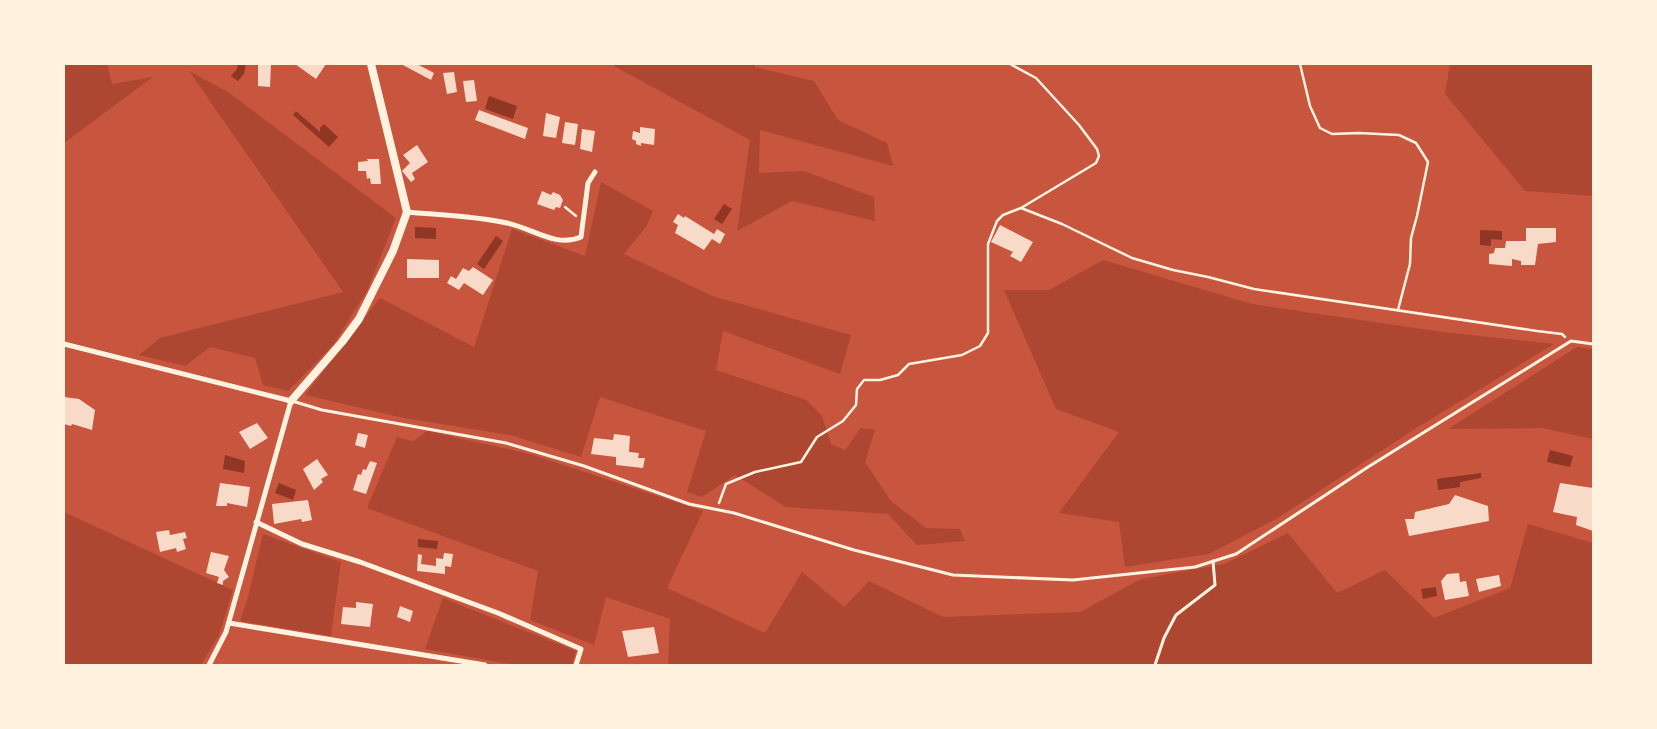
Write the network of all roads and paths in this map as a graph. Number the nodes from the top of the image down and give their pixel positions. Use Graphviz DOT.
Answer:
graph roads {
  1 [pos="371,64"];
  2 [pos="1010,64"];
  3 [pos="1300,64"];
  4 [pos="595,172"];
  5 [pos="1021,208"];
  6 [pos="407,212"];
  7 [pos="1398,310"];
  8 [pos="1571,341"];
  9 [pos="64,344"];
  10 [pos="1593,344"];
  11 [pos="291,401"];
  12 [pos="716,509"];
  13 [pos="256,522"];
  14 [pos="1212,561"];
  15 [pos="228,623"];
  16 [pos="209,665"];
  17 [pos="484,665"];
  18 [pos="576,665"];
  19 [pos="1155,665"];
  1 -- 6 [label="street"];
  2 -- 5 [label="path"];
  3 -- 7 [label="path"];
  4 -- 6 [label="street"];
  5 -- 7 [label="path"];
  5 -- 12 [label="path"];
  6 -- 11 [label="street"];
  7 -- 8 [label="path"];
  8 -- 10 [label="lane"];
  8 -- 14 [label="lane"];
  9 -- 11 [label="street"];
  11 -- 12 [label="lane"];
  11 -- 13 [label="street"];
  12 -- 14 [label="lane"];
  13 -- 15 [label="street"];
  13 -- 18 [label="street"];
  14 -- 19 [label="lane"];
  15 -- 16 [label="street"];
  15 -- 17 [label="street"];
}
